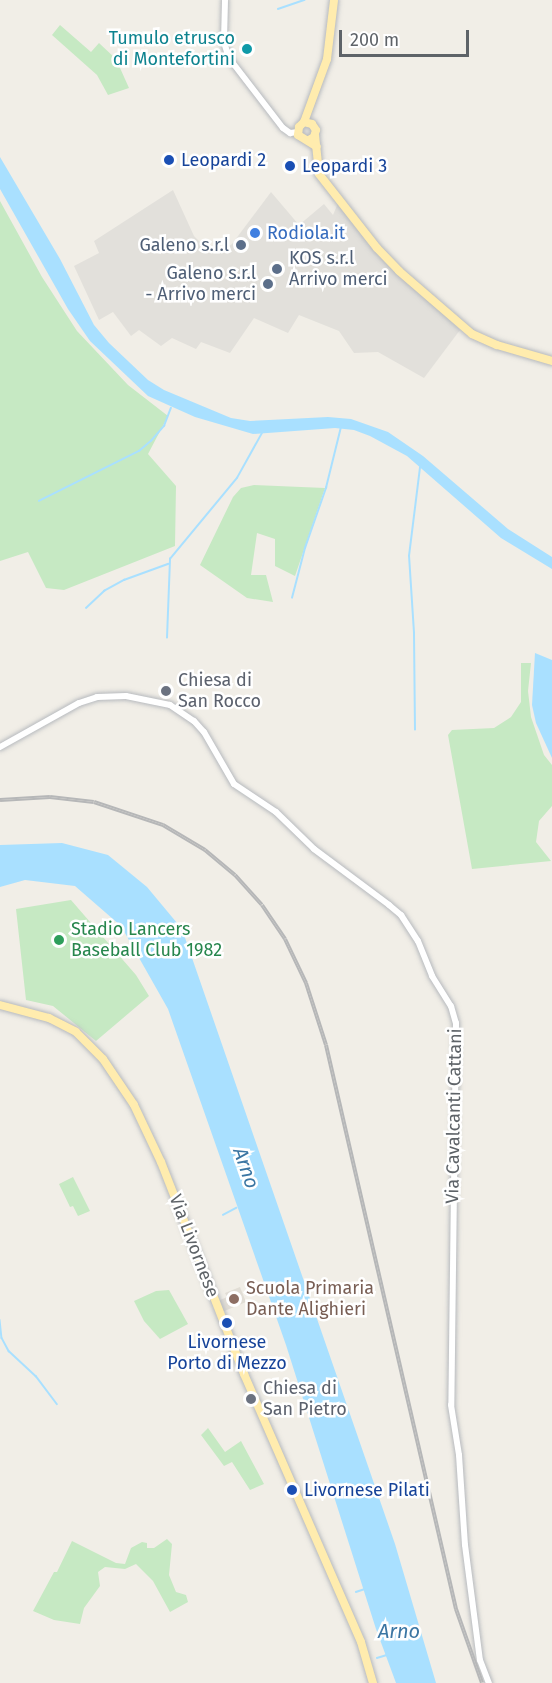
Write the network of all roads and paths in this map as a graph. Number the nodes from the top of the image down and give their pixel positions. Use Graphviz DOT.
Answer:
graph roads {
  1 [pos="334,0"];
  2 [pos="225,3"];
  3 [pos="308,123"];
  4 [pos="297,132"];
  5 [pos="312,138"];
  6 [pos="552,361"];
  7 [pos="0,747"];
  8 [pos="0,1005"];
  9 [pos="373,1683"];
  10 [pos="489,1683"];
  1 -- 3 [label="main road"];
  2 -- 4 [label="street"];
  3 -- 4 [label="main road"];
  3 -- 5 [label="main road"];
  4 -- 5 [label="main road"];
  5 -- 6 [label="main road"];
  7 -- 10 [label="street, Via Cavalcanti Cattani"];
  8 -- 9 [label="main road, Via Livornese"];
}
